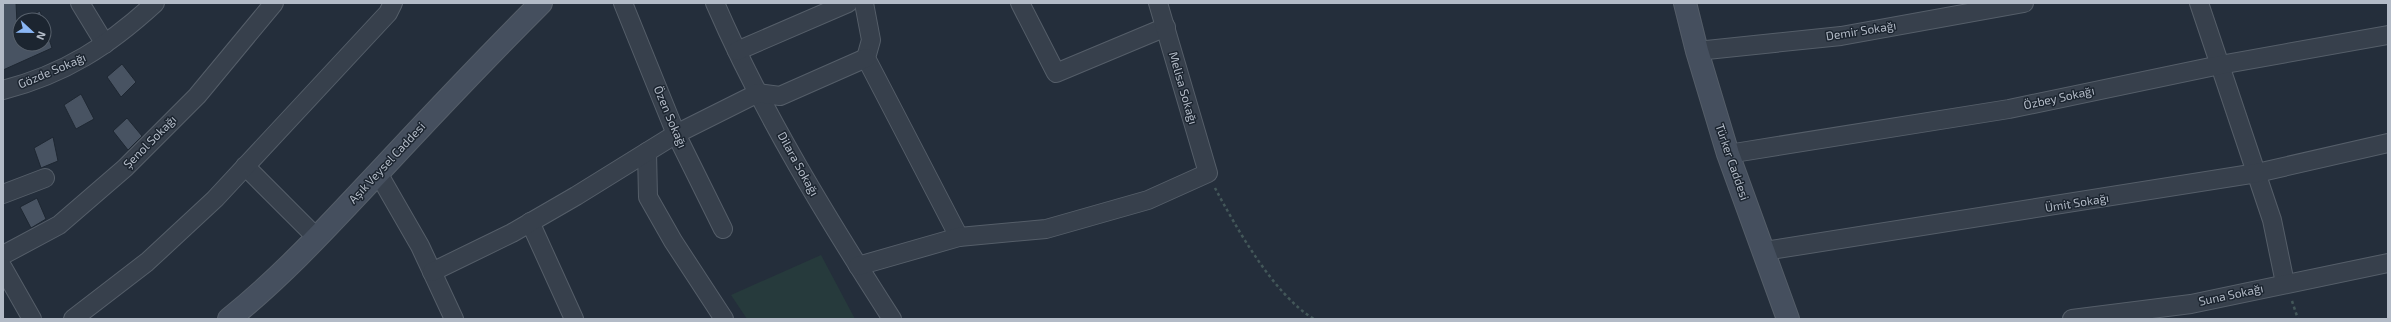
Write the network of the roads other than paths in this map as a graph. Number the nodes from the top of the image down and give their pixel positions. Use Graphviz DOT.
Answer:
graph roads {
  1 [pos="80,3"];
  2 [pos="155,3"];
  3 [pos="274,3"];
  4 [pos="393,3"];
  5 [pos="541,3"];
  6 [pos="623,3"];
  7 [pos="715,3"];
  8 [pos="848,3"];
  9 [pos="864,3"];
  10 [pos="1020,3"];
  11 [pos="1685,3"];
  12 [pos="2024,3"];
  13 [pos="2199,3"];
  14 [pos="1164,4"];
  15 [pos="1166,28"];
  16 [pos="2388,35"];
  17 [pos="105,44"];
  18 [pos="737,51"];
  19 [pos="1697,51"];
  20 [pos="866,58"];
  21 [pos="2220,65"];
  22 [pos="3,90"];
  23 [pos="758,93"];
  24 [pos="676,134"];
  25 [pos="2388,143"];
  26 [pos="647,152"];
  27 [pos="1728,154"];
  28 [pos="246,166"];
  29 [pos="378,173"];
  30 [pos="2257,174"];
  31 [pos="45,178"];
  32 [pos="3,194"];
  33 [pos="530,222"];
  34 [pos="723,229"];
  35 [pos="959,236"];
  36 [pos="317,238"];
  37 [pos="1764,251"];
  38 [pos="3,255"];
  39 [pos="2388,263"];
  40 [pos="858,266"];
  41 [pos="3,268"];
  42 [pos="432,272"];
  43 [pos="2285,283"];
  44 [pos="232,318"];
  45 [pos="32,319"];
  46 [pos="73,319"];
  47 [pos="454,319"];
  48 [pos="574,319"];
  49 [pos="724,319"];
  50 [pos="892,319"];
  51 [pos="1788,319"];
  52 [pos="2072,319"];
  1 -- 17 [label="street"];
  2 -- 17 [label="street, Gözde Sokağı"];
  3 -- 38 [label="street, Şenol Sokağı"];
  4 -- 28 [label="street"];
  5 -- 29 [label="street, Aşık Veysel Caddesi"];
  6 -- 24 [label="street, Özen Sokağı"];
  7 -- 18 [label="street, Dilara Sokağı"];
  8 -- 18 [label="street"];
  9 -- 20 [label="street"];
  10 -- 15 [label="street"];
  11 -- 19 [label="street, Türker Caddesi"];
  12 -- 19 [label="street, Demir Sokağı"];
  13 -- 21 [label="street"];
  14 -- 15 [label="street, Melisa Sokağı"];
  15 -- 35 [label="street, Melisa Sokağı"];
  16 -- 21 [label="street, Özbey Sokağı"];
  17 -- 22 [label="street, Gözde Sokağı"];
  18 -- 23 [label="street, Dilara Sokağı"];
  19 -- 27 [label="street, Türker Caddesi"];
  20 -- 23 [label="street"];
  20 -- 35 [label="street"];
  21 -- 27 [label="street, Özbey Sokağı"];
  21 -- 30 [label="street"];
  23 -- 24 [label="street"];
  23 -- 40 [label="street, Dilara Sokağı"];
  24 -- 26 [label="street"];
  24 -- 34 [label="street, Özen Sokağı"];
  25 -- 30 [label="street, Ümit Sokağı"];
  26 -- 33 [label="street"];
  26 -- 49 [label="street"];
  27 -- 37 [label="street, Türker Caddesi"];
  28 -- 36 [label="street"];
  28 -- 46 [label="street"];
  29 -- 36 [label="street, Aşık Veysel Caddesi"];
  29 -- 42 [label="street"];
  30 -- 37 [label="street, Ümit Sokağı"];
  30 -- 43 [label="street"];
  31 -- 32 [label="street"];
  33 -- 42 [label="street"];
  33 -- 48 [label="street"];
  35 -- 40 [label="street"];
  36 -- 44 [label="street, Aşık Veysel Caddesi"];
  37 -- 51 [label="street, Türker Caddesi"];
  39 -- 43 [label="street, Suna Sokağı"];
  40 -- 50 [label="street, Dilara Sokağı"];
  41 -- 45 [label="street"];
  42 -- 47 [label="street"];
  43 -- 52 [label="street, Suna Sokağı"];
}
